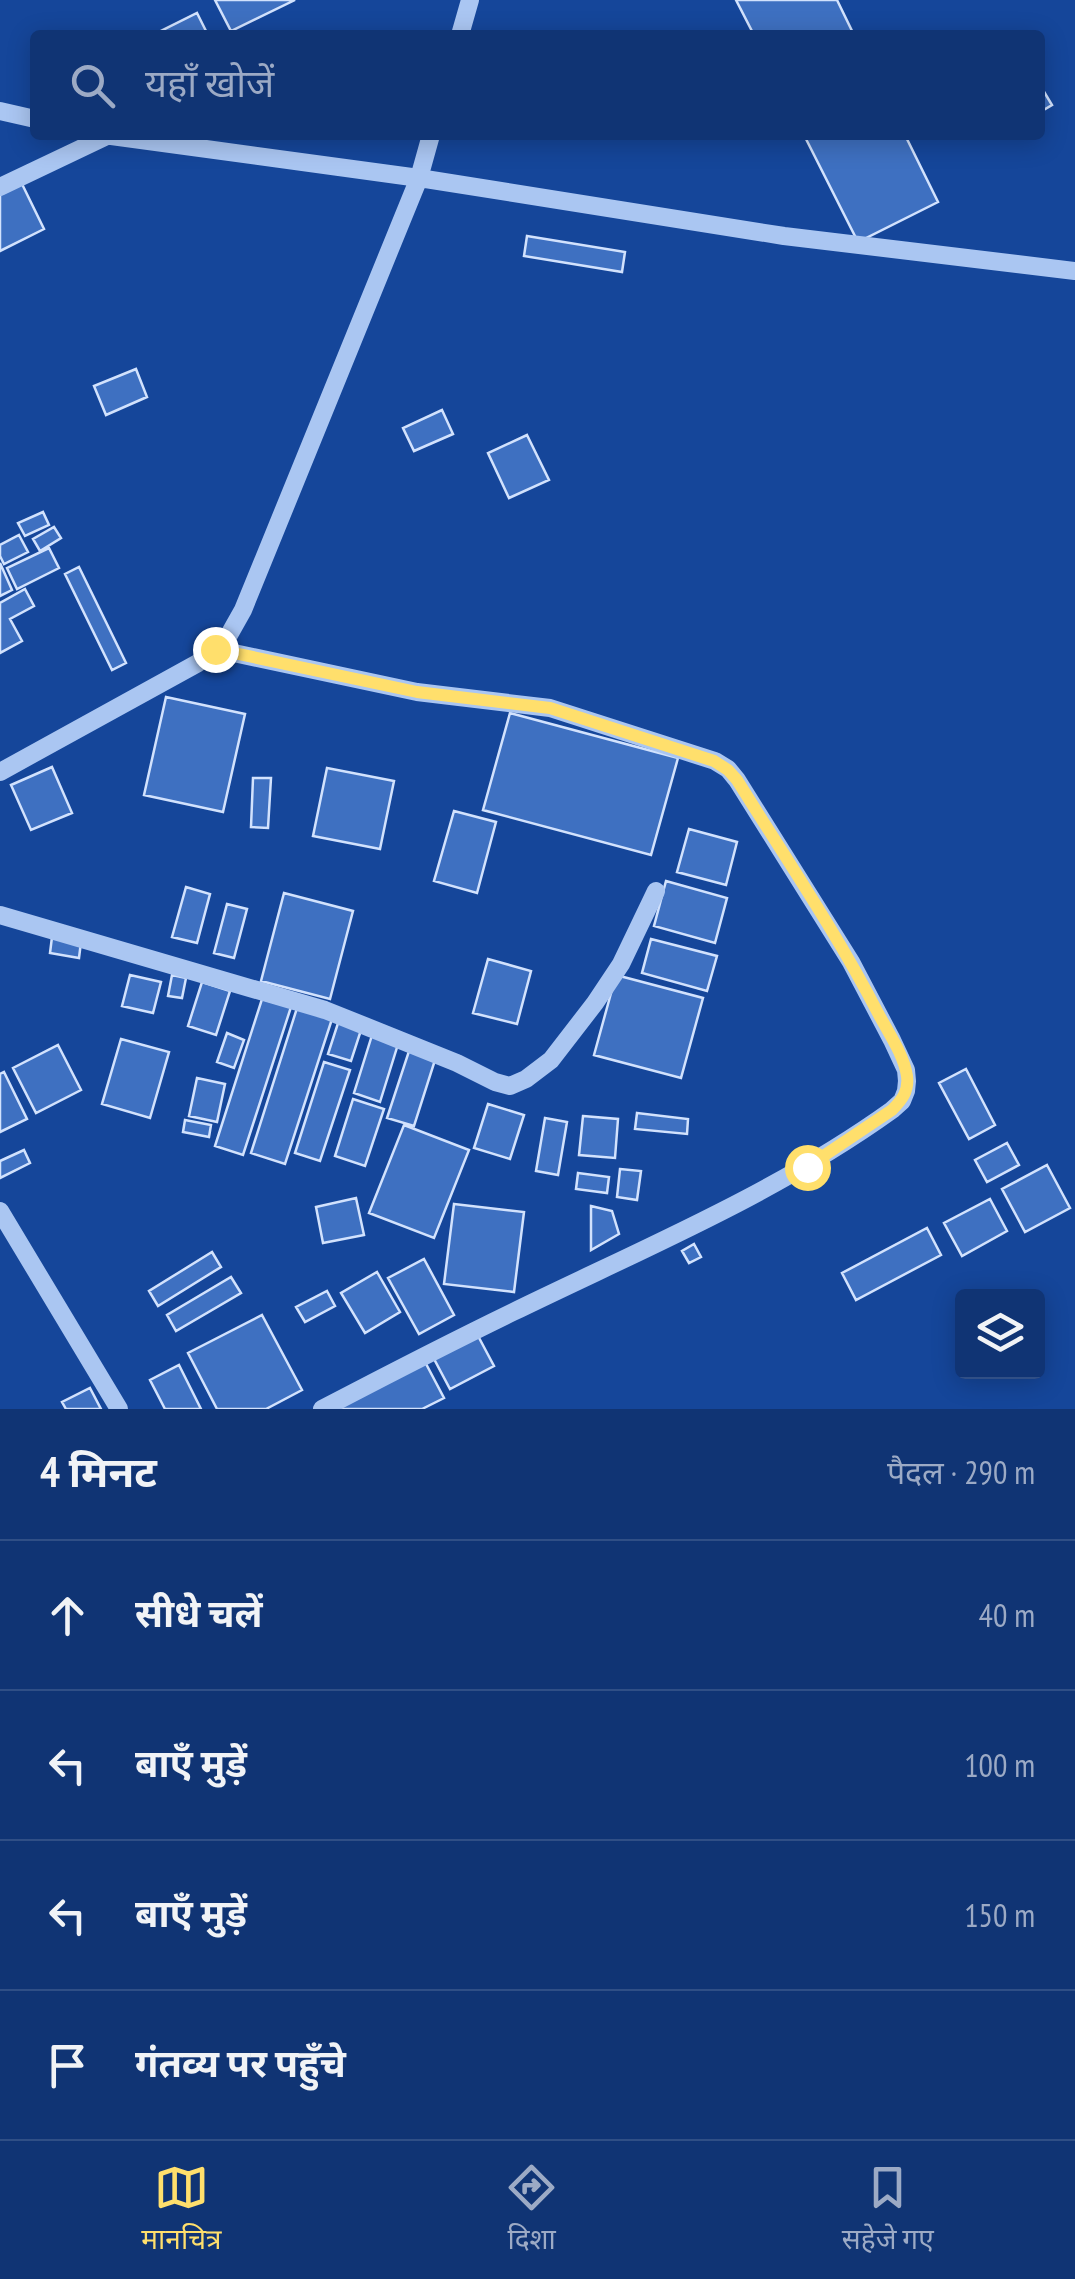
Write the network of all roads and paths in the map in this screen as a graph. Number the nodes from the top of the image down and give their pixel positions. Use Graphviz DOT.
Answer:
graph roads {
  1 [pos="470,0"];
  2 [pos="461,30"];
  3 [pos="0,111"];
  4 [pos="30,118"];
  5 [pos="96,140"];
  6 [pos="142,140"];
  7 [pos="430,140"];
  8 [pos="419,178"];
  9 [pos="0,187"];
  10 [pos="1075,272"];
  11 [pos="215,649"];
  12 [pos="0,772"];
  13 [pos="656,891"];
  14 [pos="0,915"];
  15 [pos="0,1211"];
  16 [pos="118,1409"];
  17 [pos="322,1409"];
  1 -- 2 [label="street"];
  3 -- 4 [label="street"];
  5 -- 9 [label="street"];
  6 -- 8 [label="street"];
  7 -- 8 [label="street"];
  8 -- 10 [label="street"];
  8 -- 11 [label="street"];
  11 -- 12 [label="street"];
  11 -- 17 [label="street"];
  13 -- 14 [label="street"];
  15 -- 16 [label="street"];
}
